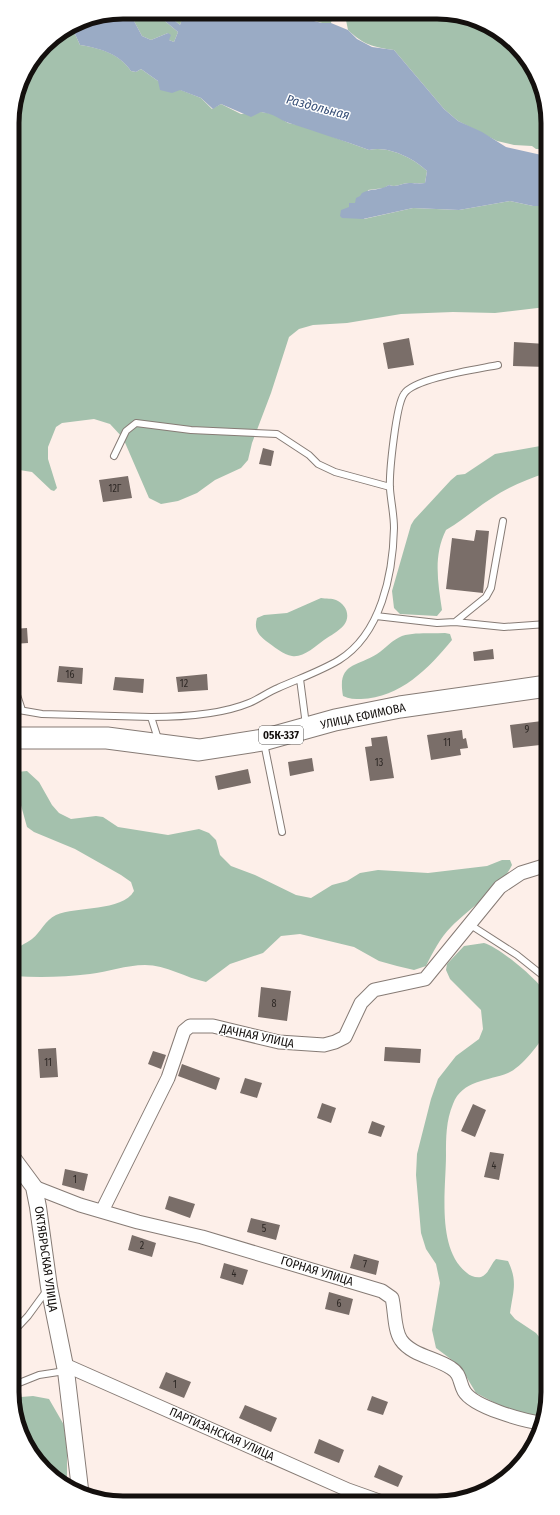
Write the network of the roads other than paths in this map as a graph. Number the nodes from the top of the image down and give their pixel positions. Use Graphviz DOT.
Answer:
graph roads {
  1 [pos="498,365"];
  2 [pos="114,456"];
  3 [pos="390,487"];
  4 [pos="503,521"];
  5 [pos="376,616"];
  6 [pos="455,622"];
  7 [pos="541,624"];
  8 [pos="300,679"];
  9 [pos="541,687"];
  10 [pos="19,699"];
  11 [pos="19,710"];
  12 [pos="22,710"];
  13 [pos="151,717"];
  14 [pos="307,728"];
  15 [pos="19,738"];
  16 [pos="263,740"];
  17 [pos="161,746"];
  18 [pos="282,832"];
  19 [pos="541,867"];
  20 [pos="469,924"];
  21 [pos="541,974"];
  22 [pos="19,1167"];
  23 [pos="34,1187"];
  24 [pos="102,1211"];
  25 [pos="49,1287"];
  26 [pos="19,1325"];
  27 [pos="66,1368"];
  28 [pos="19,1383"];
  29 [pos="536,1422"];
  30 [pos="80,1486"];
  31 [pos="365,1496"];
  1 -- 3 [label="lane"];
  2 -- 3 [label="lane"];
  3 -- 5 [label="lane"];
  4 -- 6 [label="lane"];
  5 -- 6 [label="lane"];
  5 -- 8 [label="lane"];
  6 -- 7 [label="lane"];
  8 -- 13 [label="lane"];
  8 -- 14 [label="lane"];
  9 -- 14 [label="main road, УЛИЦА ЕФИМОВА / 05К-337"];
  10 -- 12 [label="lane"];
  11 -- 12 [label="lane"];
  12 -- 13 [label="lane"];
  13 -- 17 [label="lane"];
  14 -- 16 [label="main road, УЛИЦА ЕФИМОВА / 05К-337"];
  15 -- 17 [label="main road, УЛИЦА ЕФИМОВА / 05К-337"];
  16 -- 17 [label="main road, УЛИЦА ЕФИМОВА / 05К-337"];
  16 -- 18 [label="lane"];
  19 -- 20 [label="street, ДАЧНАЯ УЛИЦА"];
  20 -- 21 [label="lane"];
  20 -- 24 [label="street, ДАЧНАЯ УЛИЦА"];
  22 -- 23 [label="street, ОКТЯБРЬСКАЯ УЛИЦА"];
  23 -- 24 [label="street, ГОРНАЯ УЛИЦА"];
  23 -- 25 [label="street, ОКТЯБРЬСКАЯ УЛИЦА"];
  24 -- 29 [label="street, ГОРНАЯ УЛИЦА"];
  25 -- 26 [label="lane"];
  25 -- 27 [label="street, ОКТЯБРЬСКАЯ УЛИЦА"];
  27 -- 28 [label="lane"];
  27 -- 30 [label="street, ОКТЯБРЬСКАЯ УЛИЦА"];
  27 -- 31 [label="street, ПАРТИЗАНСКАЯ УЛИЦА"];
}
